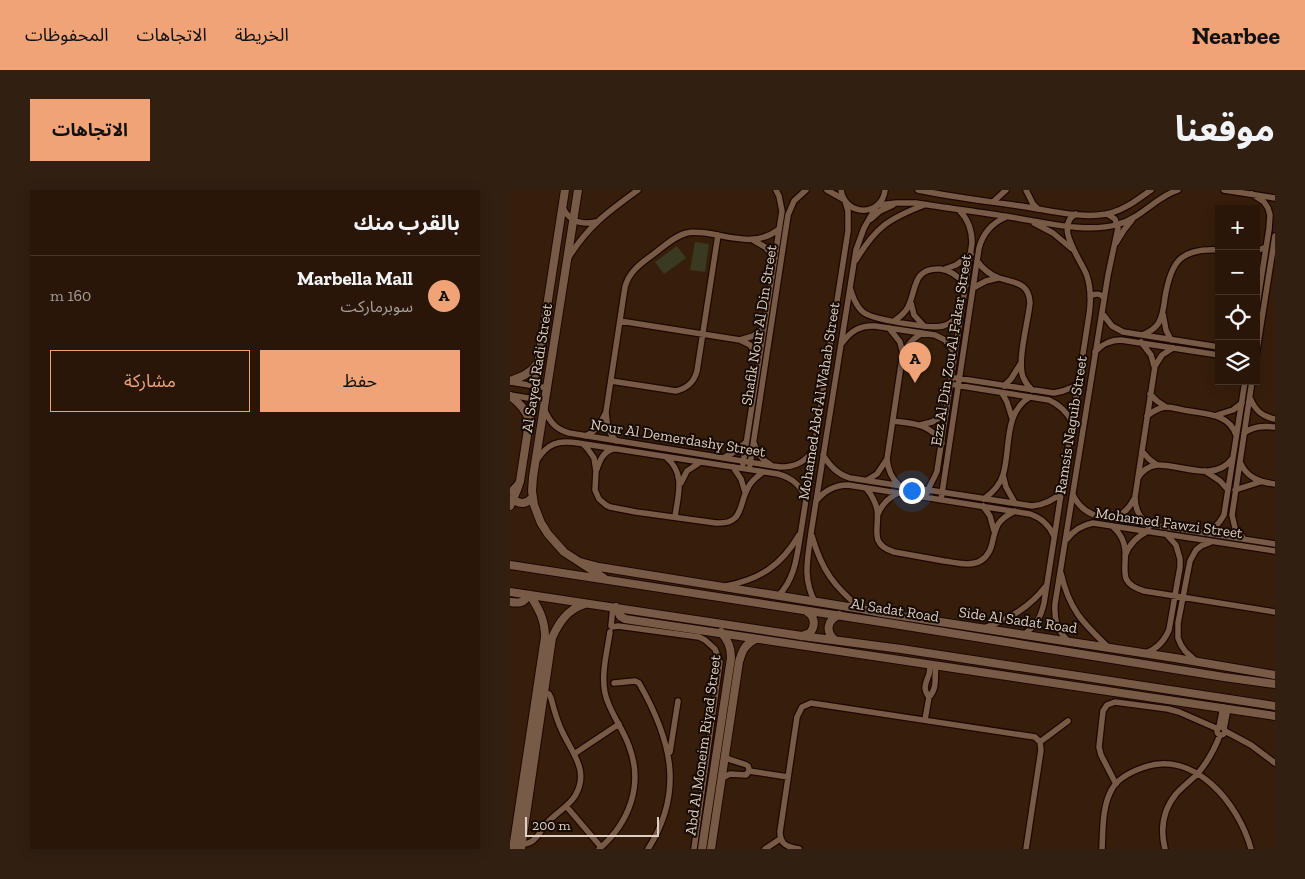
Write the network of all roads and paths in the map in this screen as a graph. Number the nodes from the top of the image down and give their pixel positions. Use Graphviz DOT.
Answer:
graph roads {
  1 [pos="566,190"];
  2 [pos="578,190"];
  3 [pos="638,190"];
  4 [pos="776,190"];
  5 [pos="806,190"];
  6 [pos="827,190"];
  7 [pos="841,190"];
  8 [pos="885,190"];
  9 [pos="918,190"];
  10 [pos="1006,190"];
  11 [pos="1026,190"];
  12 [pos="1151,190"];
  13 [pos="1178,190"];
  14 [pos="1224,190"];
  15 [pos="929,191"];
  16 [pos="1252,194"];
  17 [pos="1275,198"];
  18 [pos="844,200"];
  19 [pos="992,202"];
  20 [pos="897,203"];
  21 [pos="925,204"];
  22 [pos="877,206"];
  23 [pos="563,208"];
  24 [pos="1038,209"];
  25 [pos="959,210"];
  26 [pos="1076,214"];
  27 [pos="1107,214"];
  28 [pos="1138,215"];
  29 [pos="1007,217"];
  30 [pos="1028,220"];
  31 [pos="574,221"];
  32 [pos="596,222"];
  33 [pos="866,224"];
  34 [pos="1117,225"];
  35 [pos="1067,226"];
  36 [pos="779,229"];
  37 [pos="1272,229"];
  38 [pos="718,235"];
  39 [pos="1275,236"];
  40 [pos="753,240"];
  41 [pos="1274,245"];
  42 [pos="1266,247"];
  43 [pos="1215,250"];
  44 [pos="1258,250"];
  45 [pos="1074,251"];
  46 [pos="971,254"];
  47 [pos="1111,256"];
  48 [pos="775,258"];
  49 [pos="568,259"];
  50 [pos="977,261"];
  51 [pos="853,264"];
  52 [pos="945,270"];
  53 [pos="1275,270"];
  54 [pos="1260,273"];
  55 [pos="1262,276"];
  56 [pos="1269,277"];
  57 [pos="998,278"];
  58 [pos="966,285"];
  59 [pos="850,286"];
  60 [pos="973,288"];
  61 [pos="1259,295"];
  62 [pos="1090,296"];
  63 [pos="1104,298"];
  64 [pos="910,300"];
  65 [pos="962,310"];
  66 [pos="766,311"];
  67 [pos="774,312"];
  68 [pos="1162,312"];
  69 [pos="1102,313"];
  70 [pos="1260,315"];
  71 [pos="620,321"];
  72 [pos="894,321"];
  73 [pos="924,326"];
  74 [pos="764,328"];
  75 [pos="889,328"];
  76 [pos="923,333"];
  77 [pos="703,334"];
  78 [pos="1135,334"];
  79 [pos="1142,335"];
  80 [pos="740,340"];
  81 [pos="1171,340"];
  82 [pos="1134,341"];
  83 [pos="1141,342"];
  84 [pos="841,344"];
  85 [pos="1215,346"];
  86 [pos="1173,348"];
  87 [pos="1095,352"];
  88 [pos="903,354"];
  89 [pos="955,354"];
  90 [pos="1215,354"];
  91 [pos="759,358"];
  92 [pos="538,362"];
  93 [pos="1021,363"];
  94 [pos="1154,366"];
  95 [pos="952,378"];
  96 [pos="959,379"];
  97 [pos="510,381"];
  98 [pos="611,381"];
  99 [pos="951,385"];
  100 [pos="1078,385"];
  101 [pos="1244,385"];
  102 [pos="1252,385"];
  103 [pos="535,386"];
  104 [pos="958,386"];
  105 [pos="1004,386"];
  106 [pos="548,388"];
  107 [pos="1002,393"];
  108 [pos="1031,394"];
  109 [pos="1150,394"];
  110 [pos="510,396"];
  111 [pos="1250,398"];
  112 [pos="533,399"];
  113 [pos="1242,403"];
  114 [pos="545,404"];
  115 [pos="1166,407"];
  116 [pos="821,409"];
  117 [pos="830,411"];
  118 [pos="606,412"];
  119 [pos="946,414"];
  120 [pos="1217,415"];
  121 [pos="1147,416"];
  122 [pos="1012,419"];
  123 [pos="1275,419"];
  124 [pos="529,420"];
  125 [pos="893,421"];
  126 [pos="1072,422"];
  127 [pos="920,424"];
  128 [pos="1275,427"];
  129 [pos="1244,433"];
  130 [pos="581,436"];
  131 [pos="1236,437"];
  132 [pos="604,440"];
  133 [pos="616,441"];
  134 [pos="746,441"];
  135 [pos="754,442"];
  136 [pos="942,443"];
  137 [pos="580,444"];
  138 [pos="603,447"];
  139 [pos="814,448"];
  140 [pos="1235,448"];
  141 [pos="613,449"];
  142 [pos="1242,450"];
  143 [pos="1142,451"];
  144 [pos="940,453"];
  145 [pos="947,454"];
  146 [pos="823,455"];
  147 [pos="666,457"];
  148 [pos="1233,457"];
  149 [pos="723,458"];
  150 [pos="887,459"];
  151 [pos="743,461"];
  152 [pos="536,462"];
  153 [pos="700,462"];
  154 [pos="751,462"];
  155 [pos="1240,462"];
  156 [pos="1157,465"];
  157 [pos="775,466"];
  158 [pos="733,467"];
  159 [pos="742,469"];
  160 [pos="750,470"];
  161 [pos="596,471"];
  162 [pos="1205,471"];
  163 [pos="764,472"];
  164 [pos="1003,475"];
  165 [pos="1138,478"];
  166 [pos="867,480"];
  167 [pos="1260,482"];
  168 [pos="1275,484"];
  169 [pos="680,485"];
  170 [pos="899,485"];
  171 [pos="866,488"];
  172 [pos="928,490"];
  173 [pos="1228,490"];
  174 [pos="1236,490"];
  175 [pos="942,492"];
  176 [pos="1062,492"];
  177 [pos="746,493"];
  178 [pos="898,493"];
  179 [pos="1073,494"];
  180 [pos="926,497"];
  181 [pos="1135,497"];
  182 [pos="532,498"];
  183 [pos="511,499"];
  184 [pos="806,499"];
  185 [pos="984,499"];
  186 [pos="816,500"];
  187 [pos="941,500"];
  188 [pos="1015,504"];
  189 [pos="983,506"];
  190 [pos="1226,507"];
  191 [pos="1233,508"];
  192 [pos="1015,511"];
  193 [pos="878,516"];
  194 [pos="675,517"];
  195 [pos="1100,517"];
  196 [pos="1112,522"];
  197 [pos="1098,524"];
  198 [pos="1149,528"];
  199 [pos="801,531"];
  200 [pos="811,532"];
  201 [pos="994,533"];
  202 [pos="1204,533"];
  203 [pos="1166,534"];
  204 [pos="1054,538"];
  205 [pos="1244,539"];
  206 [pos="1065,541"];
  207 [pos="1212,541"];
  208 [pos="1264,542"];
  209 [pos="1275,544"];
  210 [pos="1263,549"];
  211 [pos="1275,551"];
  212 [pos="1125,556"];
  213 [pos="580,562"];
  214 [pos="796,562"];
  215 [pos="807,564"];
  216 [pos="510,565"];
  217 [pos="1061,569"];
  218 [pos="606,580"];
  219 [pos="1047,585"];
  220 [pos="722,587"];
  221 [pos="510,592"];
  222 [pos="529,595"];
  223 [pos="778,596"];
  224 [pos="1175,596"];
  225 [pos="1183,597"];
  226 [pos="510,602"];
  227 [pos="815,602"];
  228 [pos="587,603"];
  229 [pos="1044,603"];
  230 [pos="1055,604"];
  231 [pos="614,607"];
  232 [pos="861,609"];
  233 [pos="805,610"];
  234 [pos="1275,612"];
  235 [pos="882,613"];
  236 [pos="839,615"];
  237 [pos="710,622"];
  238 [pos="946,623"];
  239 [pos="894,624"];
  240 [pos="981,628"];
  241 [pos="611,629"];
  242 [pos="930,629"];
  243 [pos="722,633"];
  244 [pos="1023,635"];
  245 [pos="802,636"];
  246 [pos="549,637"];
  247 [pos="756,639"];
  248 [pos="837,641"];
  249 [pos="1068,641"];
  250 [pos="870,645"];
  251 [pos="1108,647"];
  252 [pos="901,649"];
  253 [pos="853,653"];
  254 [pos="1146,653"];
  255 [pos="730,661"];
  256 [pos="1196,661"];
  257 [pos="739,662"];
  258 [pos="979,662"];
  259 [pos="919,663"];
  260 [pos="1208,663"];
  261 [pos="933,665"];
  262 [pos="967,670"];
  263 [pos="1259,672"];
  264 [pos="1275,675"];
  265 [pos="1224,677"];
  266 [pos="928,678"];
  267 [pos="1242,679"];
  268 [pos="934,680"];
  269 [pos="614,682"];
  270 [pos="1275,684"];
  271 [pos="544,692"];
  272 [pos="929,696"];
  273 [pos="678,701"];
  274 [pos="1252,703"];
  275 [pos="1275,706"];
  276 [pos="1225,708"];
  277 [pos="1250,712"];
  278 [pos="1275,716"];
  279 [pos="925,720"];
  280 [pos="1068,721"];
  281 [pos="619,724"];
  282 [pos="1221,730"];
  283 [pos="663,732"];
  284 [pos="672,734"];
  285 [pos="1040,742"];
  286 [pos="574,754"];
  287 [pos="669,756"];
  288 [pos="725,757"];
  289 [pos="1275,763"];
  290 [pos="749,770"];
  291 [pos="1198,773"];
  292 [pos="788,777"];
  293 [pos="722,778"];
  294 [pos="1116,784"];
  295 [pos="566,806"];
  296 [pos="521,823"];
  297 [pos="656,836"];
  298 [pos="704,836"];
  299 [pos="713,837"];
  300 [pos="780,839"];
  301 [pos="522,846"];
  302 [pos="600,848"];
  303 [pos="513,849"];
  304 [pos="649,849"];
  305 [pos="654,849"];
  306 [pos="694,849"];
  307 [pos="702,849"];
  308 [pos="711,849"];
  309 [pos="765,849"];
  310 [pos="799,849"];
  311 [pos="1026,849"];
  312 [pos="1102,849"];
  313 [pos="1164,849"];
  314 [pos="1251,849"];
  1 -- 23 [label="street, Al Sayed Radi Street"];
  2 -- 31 [label="street, Al Sayed Radi Street"];
  3 -- 32 [label="street"];
  4 -- 36 [label="street, Shafik Nour Al Din Street"];
  5 -- 67 [label="street, Shafik Nour Al Din Street"];
  6 -- 18 [label="street"];
  7 -- 18 [label="street, Mohamed Abd Al Wahab Street"];
  8 -- 22 [label="street, Mohamed Abd Al Wahab Street"];
  9 -- 15 [label="street"];
  10 -- 19 [label="street"];
  11 -- 24 [label="street"];
  12 -- 27 [label="street"];
  13 -- 28 [label="street"];
  14 -- 16 [label="street"];
  15 -- 19 [label="street"];
  16 -- 17 [label="street"];
  16 -- 37 [label="street"];
  18 -- 22 [label="street"];
  18 -- 116 [label="street, Mohamed Abd Al Wahab Street"];
  19 -- 24 [label="street"];
  20 -- 21 [label="street"];
  20 -- 22 [label="street"];
  20 -- 33 [label="street"];
  21 -- 25 [label="street"];
  21 -- 51 [label="street"];
  22 -- 33 [label="street, Mohamed Abd Al Wahab Street"];
  23 -- 31 [label="street"];
  23 -- 92 [label="street, Al Sayed Radi Street"];
  24 -- 26 [label="street"];
  25 -- 29 [label="street"];
  25 -- 46 [label="street, Ezz Al Din Zou Al Fakar Street"];
  26 -- 27 [label="street"];
  26 -- 35 [label="street"];
  27 -- 34 [label="street"];
  28 -- 34 [label="street"];
  28 -- 47 [label="street"];
  29 -- 30 [label="street"];
  29 -- 50 [label="street, Ezz Al Din Zou Al Fakar Street"];
  30 -- 35 [label="street"];
  30 -- 45 [label="street"];
  31 -- 32 [label="street"];
  31 -- 49 [label="street, Al Sayed Radi Street"];
  32 -- 49 [label="street"];
  33 -- 51 [label="street, Mohamed Abd Al Wahab Street"];
  34 -- 35 [label="street"];
  34 -- 47 [label="street, Ramsis Naguib Street"];
  35 -- 45 [label="street, Ramsis Naguib Street"];
  36 -- 40 [label="street"];
  36 -- 48 [label="street, Shafik Nour Al Din Street"];
  37 -- 42 [label="street"];
  38 -- 40 [label="street"];
  38 -- 71 [label="street"];
  38 -- 77 [label="street"];
  39 -- 41 [label="street"];
  40 -- 48 [label="street"];
  41 -- 56 [label="street"];
  42 -- 44 [label="street"];
  42 -- 55 [label="street"];
  43 -- 68 [label="street"];
  45 -- 62 [label="street, Ramsis Naguib Street"];
  46 -- 52 [label="street"];
  46 -- 58 [label="street, Ezz Al Din Zou Al Fakar Street"];
  47 -- 63 [label="street, Ramsis Naguib Street"];
  48 -- 66 [label="street, Shafik Nour Al Din Street"];
  49 -- 106 [label="street, Al Sayed Radi Street"];
  50 -- 57 [label="street"];
  50 -- 60 [label="street, Ezz Al Din Zou Al Fakar Street"];
  51 -- 59 [label="street, Mohamed Abd Al Wahab Street"];
  52 -- 58 [label="street"];
  52 -- 64 [label="street"];
  53 -- 56 [label="street"];
  54 -- 55 [label="street"];
  55 -- 61 [label="street"];
  56 -- 70 [label="street"];
  57 -- 60 [label="street"];
  57 -- 93 [label="street"];
  58 -- 65 [label="street, Ezz Al Din Zou Al Fakar Street"];
  59 -- 72 [label="street"];
  59 -- 84 [label="street, Mohamed Abd Al Wahab Street"];
  60 -- 96 [label="street, Ezz Al Din Zou Al Fakar Street"];
  62 -- 63 [label="street"];
  62 -- 100 [label="street, Ramsis Naguib Street"];
  63 -- 69 [label="street, Ramsis Naguib Street"];
  64 -- 72 [label="street"];
  64 -- 73 [label="street"];
  65 -- 73 [label="street"];
  65 -- 89 [label="street, Ezz Al Din Zou Al Fakar Street"];
  66 -- 67 [label="street"];
  66 -- 74 [label="street, Shafik Nour Al Din Street"];
  67 -- 135 [label="street, Shafik Nour Al Din Street"];
  68 -- 79 [label="street"];
  68 -- 81 [label="street"];
  69 -- 78 [label="street"];
  69 -- 87 [label="street, Ramsis Naguib Street"];
  71 -- 77 [label="street"];
  71 -- 98 [label="street"];
  72 -- 73 [label="street"];
  74 -- 80 [label="street"];
  74 -- 91 [label="street, Shafik Nour Al Din Street"];
  75 -- 76 [label="street"];
  75 -- 84 [label="street"];
  75 -- 88 [label="street"];
  76 -- 88 [label="street"];
  76 -- 89 [label="street"];
  77 -- 80 [label="street"];
  77 -- 98 [label="street"];
  78 -- 79 [label="street"];
  78 -- 82 [label="street"];
  79 -- 81 [label="street"];
  80 -- 91 [label="street"];
  81 -- 85 [label="street"];
  82 -- 83 [label="street"];
  82 -- 87 [label="street"];
  83 -- 86 [label="street"];
  83 -- 94 [label="street"];
  84 -- 117 [label="street, Mohamed Abd Al Wahab Street"];
  86 -- 90 [label="street"];
  86 -- 94 [label="street"];
  87 -- 179 [label="street, Ramsis Naguib Street"];
  88 -- 125 [label="street"];
  89 -- 95 [label="street, Ezz Al Din Zou Al Fakar Street"];
  91 -- 134 [label="street, Shafik Nour Al Din Street"];
  92 -- 97 [label="street"];
  92 -- 103 [label="street, Al Sayed Radi Street"];
  93 -- 105 [label="street"];
  93 -- 108 [label="street"];
  94 -- 109 [label="street"];
  95 -- 96 [label="street"];
  95 -- 99 [label="street, Ezz Al Din Zou Al Fakar Street"];
  96 -- 104 [label="street, Ezz Al Din Zou Al Fakar Street"];
  96 -- 105 [label="street"];
  97 -- 103 [label="street"];
  98 -- 118 [label="street"];
  99 -- 104 [label="street"];
  99 -- 119 [label="street, Ezz Al Din Zou Al Fakar Street"];
  100 -- 108 [label="street"];
  100 -- 126 [label="street, Ramsis Naguib Street"];
  101 -- 113 [label="street"];
  102 -- 111 [label="street"];
  103 -- 106 [label="street"];
  103 -- 112 [label="street, Al Sayed Radi Street"];
  104 -- 107 [label="street"];
  104 -- 145 [label="street, Ezz Al Din Zou Al Fakar Street"];
  105 -- 108 [label="street"];
  106 -- 114 [label="street, Al Sayed Radi Street"];
  107 -- 108 [label="street"];
  107 -- 122 [label="street"];
  108 -- 122 [label="street"];
  108 -- 126 [label="street"];
  109 -- 115 [label="street"];
  109 -- 121 [label="street"];
  110 -- 112 [label="street"];
  110 -- 124 [label="street"];
  111 -- 123 [label="street"];
  111 -- 129 [label="street"];
  112 -- 114 [label="street"];
  112 -- 124 [label="street, Al Sayed Radi Street"];
  113 -- 120 [label="street"];
  113 -- 131 [label="street"];
  114 -- 130 [label="street, Nour Al Demerdashy Street"];
  114 -- 152 [label="street, Al Sayed Radi Street"];
  115 -- 120 [label="street"];
  115 -- 121 [label="street"];
  116 -- 117 [label="street"];
  116 -- 139 [label="street, Mohamed Abd Al Wahab Street"];
  117 -- 146 [label="street, Mohamed Abd Al Wahab Street"];
  118 -- 130 [label="street"];
  118 -- 133 [label="street"];
  119 -- 127 [label="street"];
  119 -- 136 [label="street, Ezz Al Din Zou Al Fakar Street"];
  120 -- 131 [label="street"];
  121 -- 143 [label="street"];
  122 -- 164 [label="street"];
  124 -- 183 [label="street, Al Sayed Radi Street"];
  125 -- 127 [label="street"];
  125 -- 150 [label="street"];
  126 -- 176 [label="street, Ramsis Naguib Street"];
  127 -- 136 [label="street"];
  128 -- 129 [label="street"];
  129 -- 142 [label="street"];
  130 -- 132 [label="street, Nour Al Demerdashy Street"];
  130 -- 137 [label="street"];
  131 -- 140 [label="street"];
  132 -- 133 [label="street, Nour Al Demerdashy Street"];
  132 -- 138 [label="street"];
  133 -- 149 [label="street, Nour Al Demerdashy Street"];
  134 -- 149 [label="street"];
  134 -- 151 [label="street, Shafik Nour Al Din Street"];
  135 -- 154 [label="street, Shafik Nour Al Din Street"];
  135 -- 157 [label="street"];
  136 -- 144 [label="street, Ezz Al Din Zou Al Fakar Street"];
  137 -- 138 [label="street, Nour Al Demerdashy Street"];
  137 -- 152 [label="street, Nour Al Demerdashy Street"];
  137 -- 161 [label="street"];
  138 -- 141 [label="street, Nour Al Demerdashy Street"];
  139 -- 157 [label="street, Nour Al Demerdashy Street"];
  139 -- 184 [label="street, Mohamed Abd Al Wahab Street"];
  140 -- 142 [label="street"];
  140 -- 148 [label="street"];
  141 -- 147 [label="street, Nour Al Demerdashy Street"];
  141 -- 161 [label="street"];
  142 -- 155 [label="street"];
  143 -- 156 [label="street"];
  143 -- 165 [label="street"];
  144 -- 145 [label="street"];
  144 -- 172 [label="street, Ezz Al Din Zou Al Fakar Street"];
  145 -- 175 [label="street, Ezz Al Din Zou Al Fakar Street"];
  146 -- 166 [label="street"];
  146 -- 186 [label="street, Mohamed Abd Al Wahab Street"];
  147 -- 153 [label="street, Nour Al Demerdashy Street"];
  147 -- 169 [label="street"];
  148 -- 162 [label="street"];
  148 -- 173 [label="street"];
  149 -- 151 [label="street, Nour Al Demerdashy Street"];
  150 -- 166 [label="street"];
  150 -- 170 [label="street"];
  151 -- 154 [label="street, Nour Al Demerdashy Street"];
  151 -- 159 [label="street, Shafik Nour Al Din Street"];
  152 -- 182 [label="street, Al Sayed Radi Street"];
  153 -- 158 [label="street, Nour Al Demerdashy Street"];
  153 -- 169 [label="street"];
  154 -- 157 [label="street, Nour Al Demerdashy Street"];
  154 -- 160 [label="street, Shafik Nour Al Din Street"];
  155 -- 167 [label="street"];
  155 -- 174 [label="street"];
  156 -- 162 [label="street"];
  156 -- 165 [label="street"];
  158 -- 159 [label="street, Nour Al Demerdashy Street"];
  158 -- 177 [label="street"];
  159 -- 160 [label="street, Nour Al Demerdashy Street"];
  160 -- 163 [label="street, Nour Al Demerdashy Street"];
  161 -- 194 [label="street"];
  162 -- 173 [label="street"];
  163 -- 177 [label="street"];
  163 -- 184 [label="street, Nour Al Demerdashy Street"];
  164 -- 185 [label="street"];
  164 -- 188 [label="street"];
  165 -- 181 [label="street"];
  166 -- 170 [label="street"];
  167 -- 168 [label="street"];
  167 -- 174 [label="street"];
  169 -- 194 [label="street"];
  170 -- 172 [label="street"];
  171 -- 178 [label="street"];
  171 -- 186 [label="street"];
  171 -- 193 [label="street"];
  172 -- 175 [label="street"];
  172 -- 180 [label="street, Ezz Al Din Zou Al Fakar Street"];
  173 -- 190 [label="street"];
  174 -- 191 [label="street"];
  175 -- 185 [label="street"];
  175 -- 187 [label="street, Ezz Al Din Zou Al Fakar Street"];
  176 -- 188 [label="street"];
  176 -- 204 [label="street, Ramsis Naguib Street"];
  177 -- 194 [label="street"];
  178 -- 180 [label="street"];
  178 -- 193 [label="street"];
  179 -- 195 [label="street, Mohamed Fawzi Street"];
  179 -- 206 [label="street, Ramsis Naguib Street"];
  180 -- 187 [label="street"];
  181 -- 196 [label="street"];
  181 -- 198 [label="street"];
  182 -- 183 [label="street"];
  182 -- 213 [label="street, Al Sayed Radi Street"];
  184 -- 199 [label="street, Mohamed Abd Al Wahab Street"];
  185 -- 188 [label="street"];
  186 -- 200 [label="street, Mohamed Abd Al Wahab Street"];
  187 -- 189 [label="street"];
  189 -- 192 [label="street"];
  189 -- 201 [label="street"];
  190 -- 191 [label="street"];
  190 -- 202 [label="street"];
  191 -- 205 [label="street"];
  192 -- 201 [label="street"];
  192 -- 204 [label="street"];
  193 -- 201 [label="street"];
  195 -- 196 [label="street, Mohamed Fawzi Street"];
  195 -- 197 [label="street"];
  196 -- 197 [label="street, Mohamed Fawzi Street"];
  196 -- 198 [label="street, Mohamed Fawzi Street"];
  196 -- 212 [label="street"];
  197 -- 206 [label="street, Mohamed Fawzi Street"];
  198 -- 202 [label="street, Mohamed Fawzi Street"];
  198 -- 203 [label="street, Mohamed Fawzi Street"];
  198 -- 212 [label="street"];
  199 -- 214 [label="street, Mohamed Abd Al Wahab Street"];
  199 -- 220 [label="street"];
  200 -- 215 [label="street, Mohamed Abd Al Wahab Street"];
  200 -- 232 [label="street"];
  202 -- 205 [label="street, Mohamed Fawzi Street"];
  203 -- 207 [label="street, Mohamed Fawzi Street"];
  203 -- 224 [label="street"];
  204 -- 219 [label="street, Ramsis Naguib Street"];
  205 -- 208 [label="street, Mohamed Fawzi Street"];
  206 -- 217 [label="street, Ramsis Naguib Street"];
  207 -- 210 [label="street, Mohamed Fawzi Street"];
  207 -- 225 [label="street"];
  208 -- 209 [label="street, Mohamed Fawzi Street"];
  208 -- 210 [label="street"];
  210 -- 211 [label="street, Mohamed Fawzi Street"];
  212 -- 224 [label="street"];
  213 -- 218 [label="street, Al Sayed Radi Street"];
  213 -- 220 [label="street, Side Al Sadat Road"];
  214 -- 215 [label="street"];
  214 -- 223 [label="street, Mohamed Abd Al Wahab Street"];
  215 -- 227 [label="street, Mohamed Abd Al Wahab Street"];
  216 -- 218 [label="street, Al Sadat Road"];
  217 -- 230 [label="street, Ramsis Naguib Street"];
  217 -- 251 [label="street"];
  218 -- 233 [label="street, Al Sadat Road"];
  219 -- 229 [label="street, Ramsis Naguib Street"];
  219 -- 240 [label="street"];
  220 -- 223 [label="street, Side Al Sadat Road"];
  221 -- 222 [label="street"];
  222 -- 226 [label="street"];
  222 -- 228 [label="street"];
  222 -- 246 [label="street"];
  223 -- 227 [label="street, Side Al Sadat Road"];
  224 -- 225 [label="street"];
  224 -- 254 [label="street"];
  225 -- 234 [label="street"];
  225 -- 256 [label="street"];
  227 -- 232 [label="street, Side Al Sadat Road"];
  228 -- 231 [label="street"];
  228 -- 246 [label="street"];
  229 -- 230 [label="street"];
  229 -- 244 [label="street, Ramsis Naguib Street"];
  230 -- 249 [label="street, Ramsis Naguib Street"];
  231 -- 237 [label="street"];
  231 -- 241 [label="street"];
  231 -- 243 [label="street"];
  232 -- 235 [label="street, Side Al Sadat Road"];
  233 -- 236 [label="street, Al Sadat Road"];
  233 -- 245 [label="street"];
  235 -- 238 [label="street, Side Al Sadat Road"];
  235 -- 239 [label="street"];
  236 -- 239 [label="street, Al Sadat Road"];
  236 -- 248 [label="street"];
  237 -- 243 [label="street, Abd Al Moneim Riyad Street"];
  237 -- 245 [label="street"];
  238 -- 240 [label="street, Side Al Sadat Road"];
  238 -- 242 [label="street"];
  239 -- 242 [label="street, Al Sadat Road"];
  240 -- 244 [label="street, Side Al Sadat Road"];
  241 -- 281 [label="street"];
  241 -- 306 [label="street"];
  242 -- 265 [label="street, Al Sadat Road"];
  243 -- 247 [label="street"];
  243 -- 255 [label="street, Abd Al Moneim Riyad Street"];
  244 -- 249 [label="street, Side Al Sadat Road"];
  245 -- 248 [label="street"];
  246 -- 271 [label="street"];
  246 -- 296 [label="street"];
  247 -- 253 [label="street"];
  247 -- 257 [label="street, Abd Al Moneim Riyad Street"];
  248 -- 250 [label="street"];
  249 -- 251 [label="street, Side Al Sadat Road"];
  250 -- 252 [label="street"];
  250 -- 253 [label="street"];
  251 -- 254 [label="street, Side Al Sadat Road"];
  252 -- 258 [label="street"];
  252 -- 259 [label="street"];
  253 -- 259 [label="street"];
  254 -- 256 [label="street, Side Al Sadat Road"];
  255 -- 257 [label="street"];
  255 -- 298 [label="street, Abd Al Moneim Riyad Street"];
  256 -- 260 [label="street, Side Al Sadat Road"];
  257 -- 288 [label="street, Abd Al Moneim Riyad Street"];
  258 -- 262 [label="street"];
  258 -- 274 [label="street"];
  259 -- 261 [label="street"];
  260 -- 263 [label="street, Side Al Sadat Road"];
  260 -- 265 [label="street"];
  261 -- 262 [label="street"];
  261 -- 266 [label="street"];
  261 -- 268 [label="street"];
  262 -- 276 [label="street"];
  263 -- 264 [label="street, Side Al Sadat Road"];
  263 -- 267 [label="street"];
  265 -- 267 [label="street, Al Sadat Road"];
  266 -- 268 [label="street"];
  266 -- 272 [label="street"];
  267 -- 270 [label="street, Al Sadat Road"];
  268 -- 272 [label="street"];
  269 -- 283 [label="street"];
  271 -- 286 [label="street"];
  271 -- 296 [label="street"];
  272 -- 279 [label="street"];
  273 -- 284 [label="street"];
  274 -- 275 [label="street"];
  274 -- 277 [label="street"];
  276 -- 277 [label="street"];
  276 -- 282 [label="street"];
  277 -- 278 [label="street"];
  279 -- 285 [label="street"];
  279 -- 292 [label="street"];
  280 -- 285 [label="street"];
  281 -- 286 [label="street"];
  281 -- 302 [label="street"];
  282 -- 289 [label="street"];
  282 -- 291 [label="street"];
  282 -- 294 [label="street"];
  283 -- 284 [label="street"];
  283 -- 287 [label="street"];
  284 -- 287 [label="street"];
  285 -- 311 [label="street"];
  286 -- 295 [label="street"];
  287 -- 297 [label="street"];
  288 -- 290 [label="street"];
  288 -- 293 [label="street, Abd Al Moneim Riyad Street"];
  290 -- 292 [label="street"];
  290 -- 293 [label="street"];
  291 -- 294 [label="street"];
  291 -- 313 [label="street"];
  291 -- 314 [label="street"];
  292 -- 300 [label="street"];
  293 -- 299 [label="street, Abd Al Moneim Riyad Street"];
  294 -- 312 [label="street"];
  295 -- 301 [label="street"];
  295 -- 302 [label="street"];
  296 -- 301 [label="street"];
  296 -- 303 [label="street"];
  297 -- 304 [label="street"];
  297 -- 305 [label="street"];
  298 -- 299 [label="street"];
  298 -- 307 [label="street, Abd Al Moneim Riyad Street"];
  299 -- 308 [label="street, Abd Al Moneim Riyad Street"];
  300 -- 309 [label="street"];
  300 -- 310 [label="street"];
}
